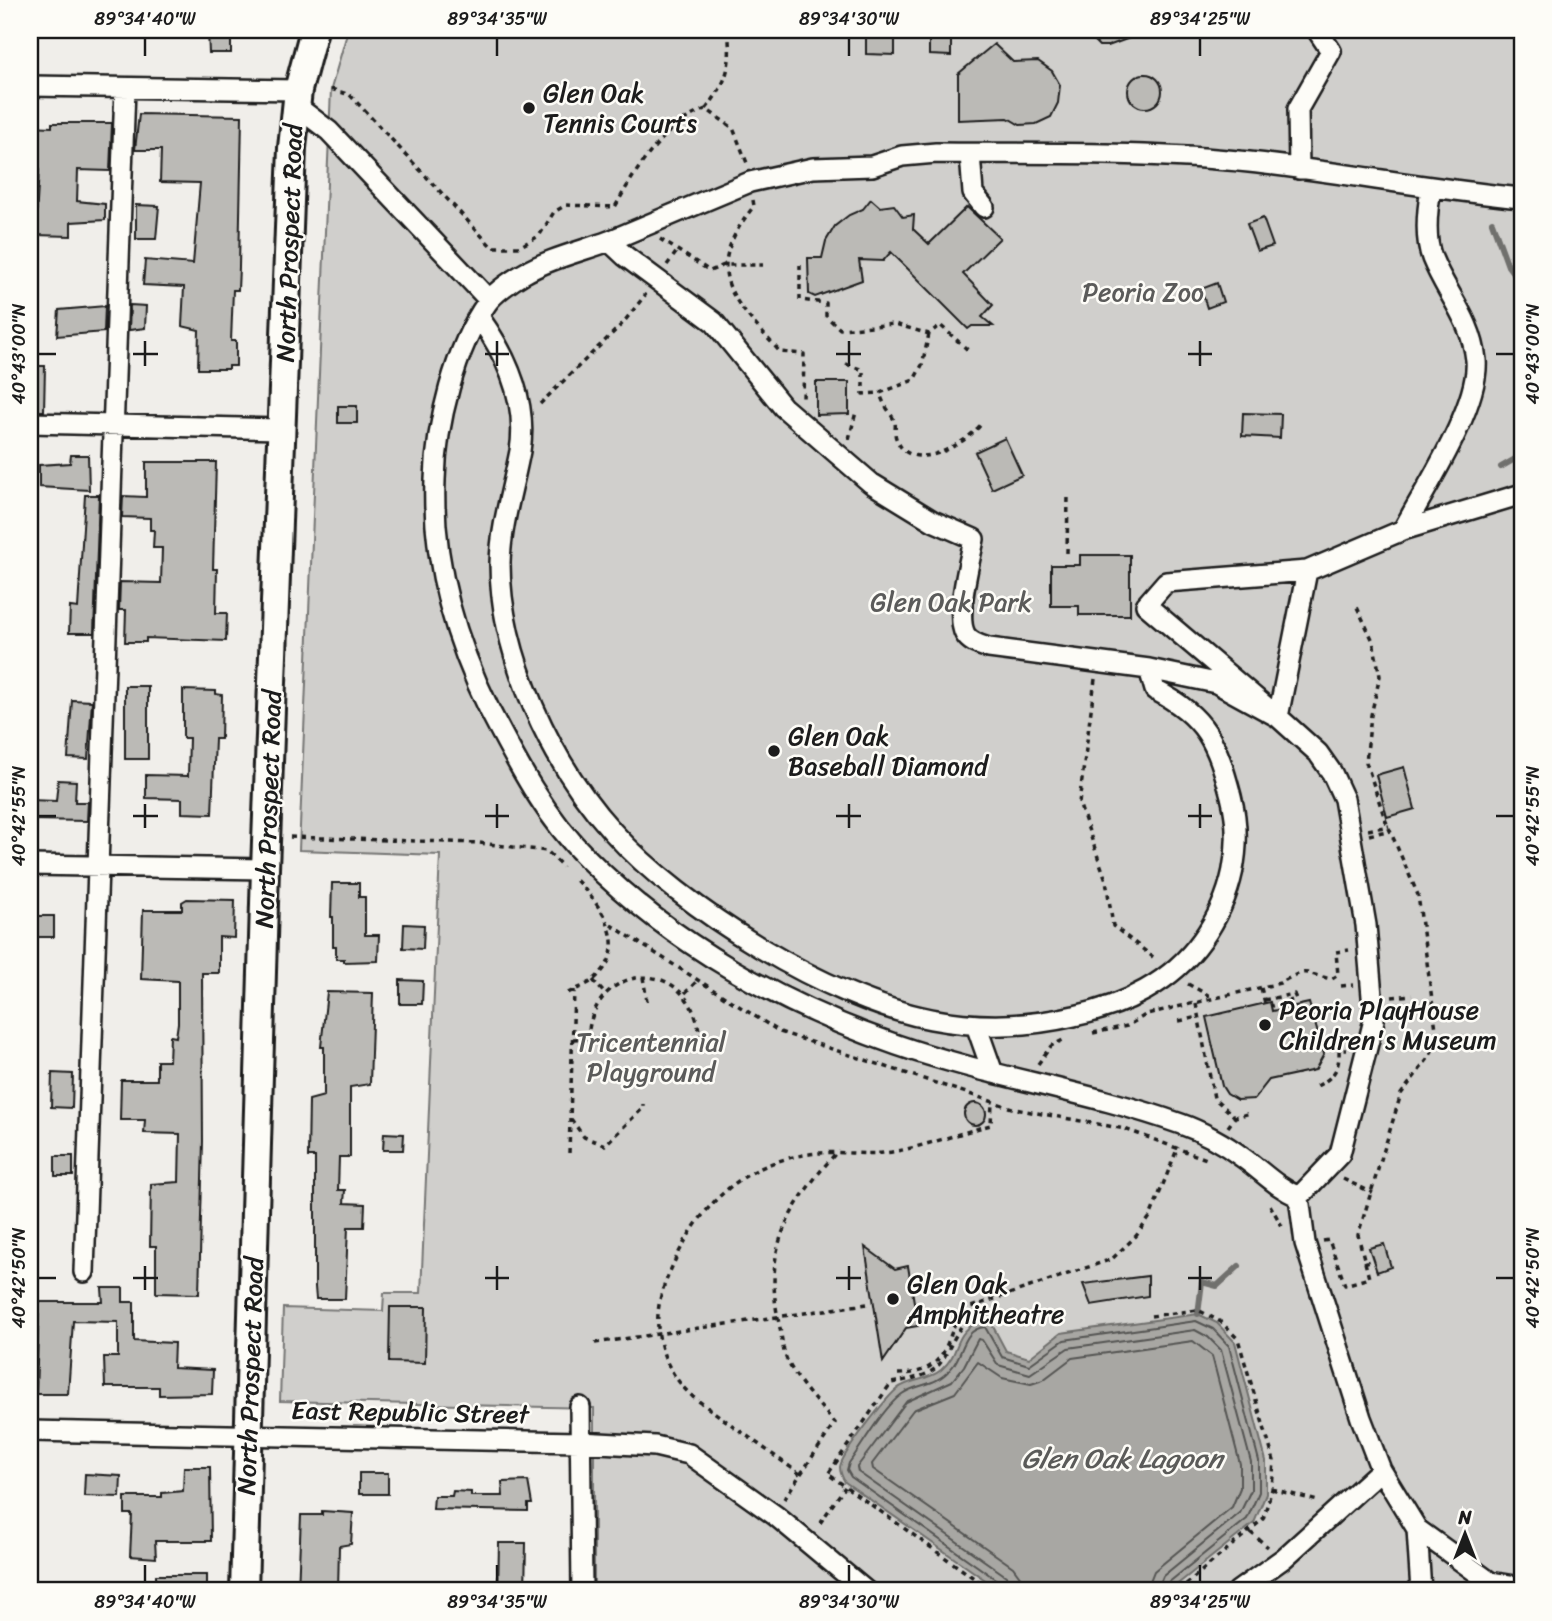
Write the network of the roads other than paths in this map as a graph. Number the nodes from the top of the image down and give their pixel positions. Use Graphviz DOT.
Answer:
graph roads {
  1 [pos="314,30"];
  2 [pos="1317,30"];
  3 [pos="30,86"];
  4 [pos="125,88"];
  5 [pos="297,98"];
  6 [pos="970,154"];
  7 [pos="1299,169"];
  8 [pos="1430,189"];
  9 [pos="1522,198"];
  10 [pos="984,207"];
  11 [pos="609,241"];
  12 [pos="484,308"];
  13 [pos="30,424"];
  14 [pos="114,425"];
  15 [pos="281,429"];
  16 [pos="1522,494"];
  17 [pos="1404,530"];
  18 [pos="1307,571"];
  19 [pos="1149,669"];
  20 [pos="1278,717"];
  21 [pos="30,865"];
  22 [pos="98,866"];
  23 [pos="265,869"];
  24 [pos="976,1025"];
  25 [pos="993,1073"];
  26 [pos="1299,1197"];
  27 [pos="84,1272"];
  28 [pos="580,1407"];
  29 [pos="30,1431"];
  30 [pos="248,1434"];
  31 [pos="580,1442"];
  32 [pos="1381,1470"];
  33 [pos="1417,1529"];
  34 [pos="1522,1590"];
  35 [pos="244,1591"];
  36 [pos="582,1591"];
  37 [pos="866,1591"];
  38 [pos="1238,1591"];
  39 [pos="1421,1591"];
  1 -- 5 [label="main road, North Prospect Road"];
  2 -- 7 [label="street"];
  3 -- 4 [label="street"];
  4 -- 5 [label="street"];
  4 -- 14 [label="street"];
  5 -- 12 [label="street"];
  5 -- 15 [label="main road, North Prospect Road"];
  6 -- 7 [label="street"];
  6 -- 10 [label="street"];
  6 -- 11 [label="street"];
  7 -- 8 [label="street"];
  8 -- 9 [label="street"];
  8 -- 17 [label="street"];
  11 -- 12 [label="street"];
  11 -- 19 [label="street"];
  12 -- 24 [label="street"];
  12 -- 25 [label="street"];
  13 -- 14 [label="street"];
  14 -- 15 [label="street"];
  14 -- 22 [label="street"];
  15 -- 23 [label="main road, North Prospect Road"];
  16 -- 17 [label="street"];
  17 -- 18 [label="street"];
  18 -- 20 [label="street"];
  18 -- 20 [label="street"];
  19 -- 20 [label="street"];
  19 -- 24 [label="street"];
  20 -- 26 [label="street"];
  21 -- 22 [label="street"];
  22 -- 23 [label="street"];
  22 -- 27 [label="street"];
  23 -- 30 [label="main road, North Prospect Road"];
  24 -- 25 [label="street"];
  25 -- 26 [label="street"];
  26 -- 32 [label="street"];
  28 -- 31 [label="street"];
  29 -- 30 [label="street, East Republic Street"];
  30 -- 31 [label="street, East Republic Street"];
  30 -- 35 [label="main road, North Prospect Road"];
  31 -- 36 [label="street"];
  31 -- 37 [label="street, East Republic Street"];
  32 -- 33 [label="street"];
  32 -- 38 [label="street"];
  33 -- 34 [label="street"];
  33 -- 39 [label="street"];
}
